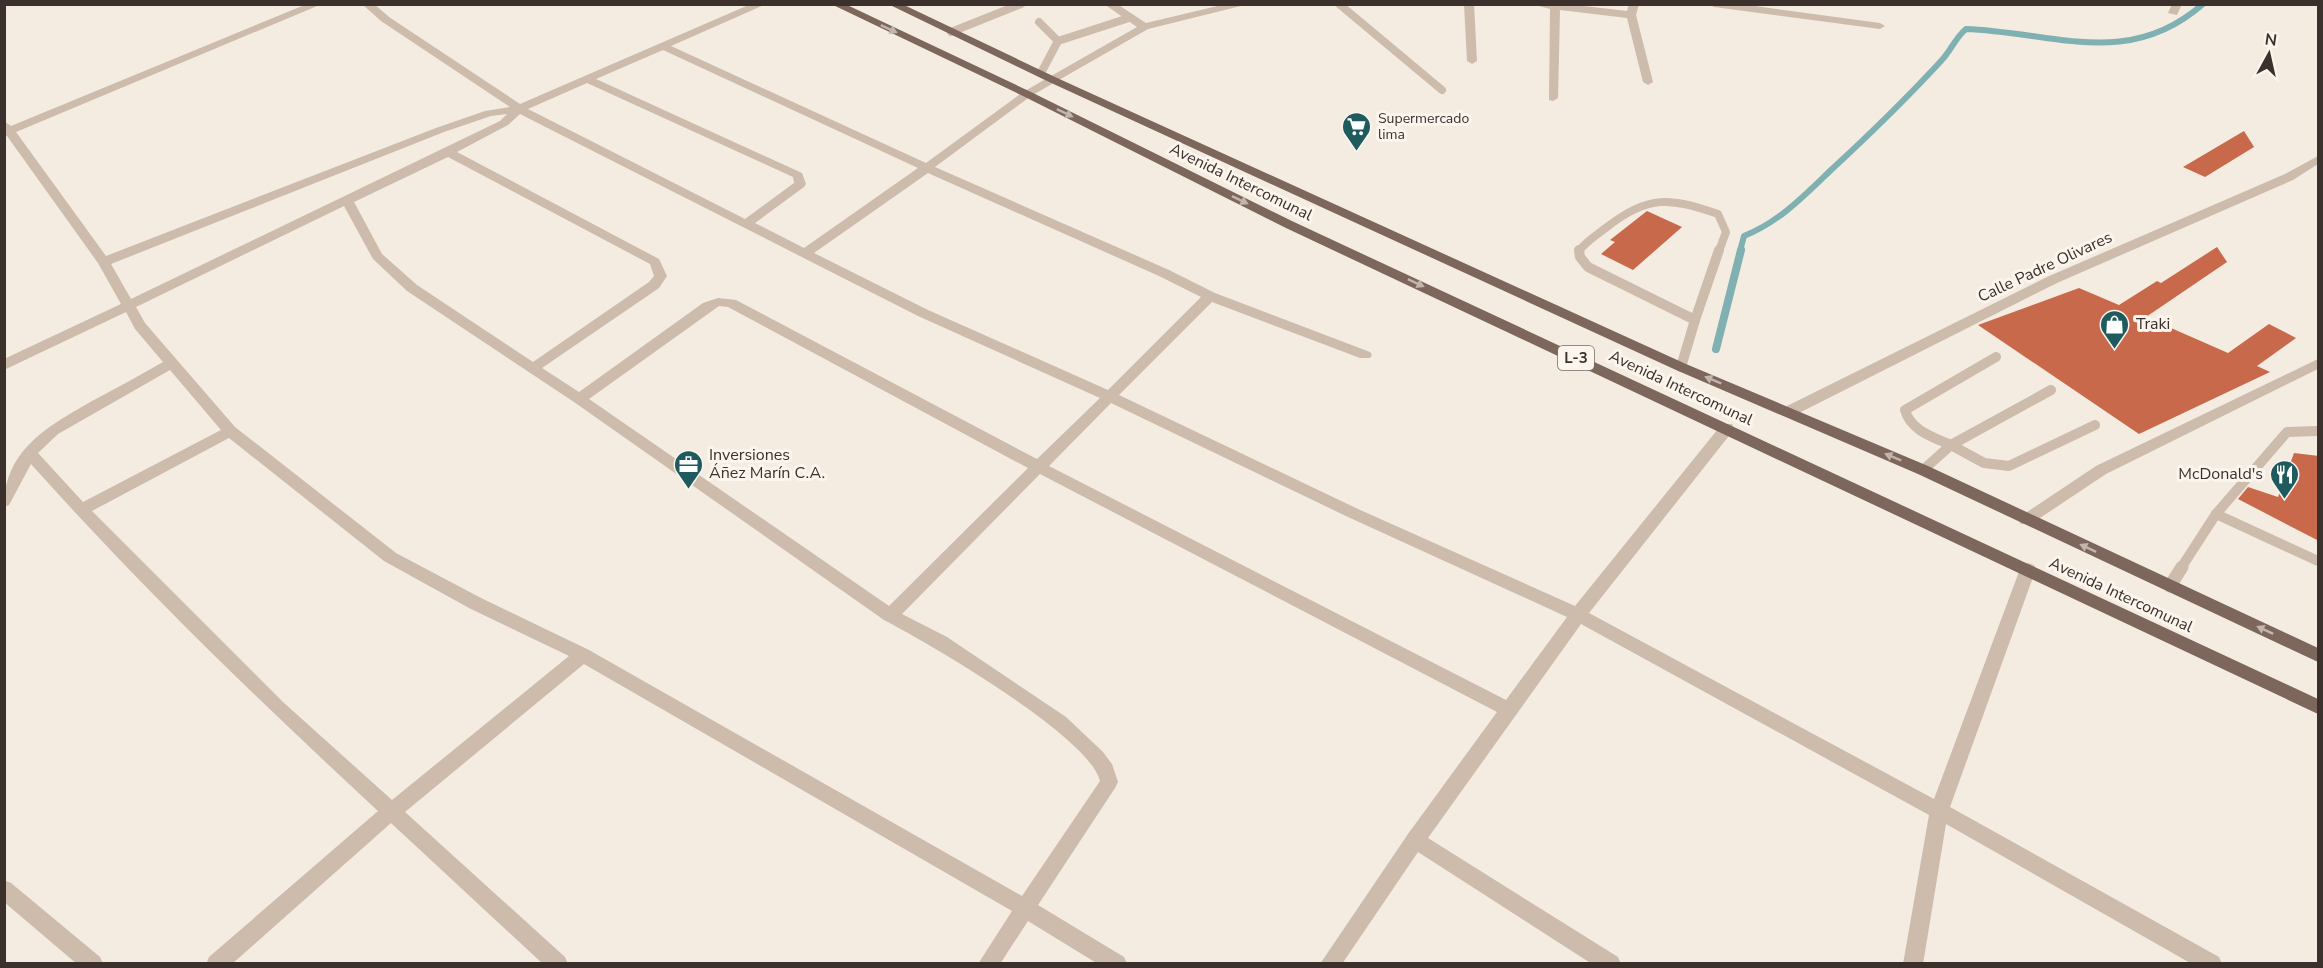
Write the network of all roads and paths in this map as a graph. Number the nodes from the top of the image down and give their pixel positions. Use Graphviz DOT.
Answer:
graph roads {
  1 [pos="317,4"];
  2 [pos="367,4"];
  3 [pos="761,4"];
  4 [pos="836,4"];
  5 [pos="893,4"];
  6 [pos="1021,4"];
  7 [pos="1109,4"];
  8 [pos="1244,4"];
  9 [pos="1339,4"];
  10 [pos="1469,4"];
  11 [pos="1537,4"];
  12 [pos="1714,4"];
  13 [pos="1555,6"];
  14 [pos="1009,9"];
  15 [pos="1633,10"];
  16 [pos="1025,14"];
  17 [pos="1129,18"];
  18 [pos="1039,22"];
  19 [pos="1880,26"];
  20 [pos="1144,27"];
  21 [pos="951,32"];
  22 [pos="1058,41"];
  23 [pos="664,47"];
  24 [pos="1472,61"];
  25 [pos="1046,76"];
  26 [pos="589,80"];
  27 [pos="1648,82"];
  28 [pos="1442,90"];
  29 [pos="1027,94"];
  30 [pos="1553,99"];
  31 [pos="518,108"];
  32 [pos="7,129"];
  33 [pos="448,152"];
  34 [pos="2319,159"];
  35 [pos="928,167"];
  36 [pos="348,202"];
  37 [pos="746,224"];
  38 [pos="805,253"];
  39 [pos="104,262"];
  40 [pos="1210,296"];
  41 [pos="127,305"];
  42 [pos="1695,320"];
  43 [pos="1365,355"];
  44 [pos="1996,357"];
  45 [pos="172,363"];
  46 [pos="2319,364"];
  47 [pos="4,365"];
  48 [pos="1681,367"];
  49 [pos="533,368"];
  50 [pos="2051,390"];
  51 [pos="1109,396"];
  52 [pos="579,399"];
  53 [pos="1788,412"];
  54 [pos="2095,425"];
  55 [pos="1727,428"];
  56 [pos="230,431"];
  57 [pos="2319,431"];
  58 [pos="1951,445"];
  59 [pos="28,453"];
  60 [pos="1039,467"];
  61 [pos="1923,470"];
  62 [pos="4,501"];
  63 [pos="81,510"];
  64 [pos="2216,514"];
  65 [pos="2026,520"];
  66 [pos="2319,561"];
  67 [pos="2028,569"];
  68 [pos="2170,586"];
  69 [pos="891,615"];
  70 [pos="1578,615"];
  71 [pos="583,655"];
  72 [pos="2319,655"];
  73 [pos="2319,707"];
  74 [pos="1509,710"];
  75 [pos="392,811"];
  76 [pos="1939,811"];
  77 [pos="1415,840"];
  78 [pos="4,888"];
  79 [pos="1025,909"];
  80 [pos="93,963"];
  81 [pos="216,963"];
  82 [pos="558,963"];
  83 [pos="988,963"];
  84 [pos="1117,963"];
  85 [pos="1330,963"];
  86 [pos="1611,963"];
  87 [pos="1913,963"];
  88 [pos="2212,963"];
  1 -- 32 [label="street"];
  2 -- 31 [label="street"];
  3 -- 23 [label="street"];
  4 -- 29 [label="main road, Avenida Intercomunal / L-3, one-way"];
  5 -- 21 [label="main road, Avenida Intercomunal / L-3"];
  6 -- 14 [label="lane"];
  7 -- 17 [label="street"];
  8 -- 20 [label="street"];
  9 -- 28 [label="lane"];
  10 -- 24 [label="street"];
  11 -- 13 [label="street"];
  12 -- 19 [label="street"];
  13 -- 15 [label="street"];
  13 -- 30 [label="street"];
  14 -- 16 [label="lane"];
  14 -- 21 [label="lane"];
  15 -- 27 [label="street"];
  17 -- 20 [label="street"];
  17 -- 22 [label="lane"];
  18 -- 22 [label="lane"];
  20 -- 25 [label="street"];
  21 -- 25 [label="main road, Avenida Intercomunal / L-3"];
  22 -- 25 [label="lane"];
  23 -- 26 [label="street"];
  23 -- 35 [label="street"];
  25 -- 29 [label="street"];
  25 -- 48 [label="main road, Avenida Intercomunal / L-3"];
  26 -- 31 [label="street"];
  26 -- 37 [label="street"];
  29 -- 35 [label="street"];
  29 -- 55 [label="main road, Avenida Intercomunal / L-3, one-way"];
  31 -- 33 [label="street"];
  31 -- 37 [label="street"];
  31 -- 39 [label="street"];
  32 -- 39 [label="street"];
  33 -- 36 [label="street"];
  33 -- 49 [label="street"];
  34 -- 53 [label="street, Calle Padre Olivares"];
  35 -- 38 [label="street"];
  35 -- 40 [label="street"];
  36 -- 41 [label="street"];
  36 -- 49 [label="street"];
  37 -- 38 [label="street"];
  38 -- 51 [label="street"];
  39 -- 41 [label="street"];
  40 -- 43 [label="street"];
  40 -- 51 [label="street"];
  41 -- 45 [label="street"];
  41 -- 47 [label="street"];
  42 -- 42 [label="lane"];
  42 -- 48 [label="lane"];
  44 -- 58 [label="lane"];
  45 -- 56 [label="street"];
  45 -- 59 [label="street"];
  46 -- 65 [label="street"];
  53 -- 48 [label="main road, Avenida Intercomunal / L-3, one-way"];
  49 -- 52 [label="street"];
  50 -- 58 [label="lane"];
  51 -- 60 [label="street"];
  51 -- 70 [label="street"];
  52 -- 60 [label="street"];
  52 -- 69 [label="street"];
  61 -- 53 [label="main road, Avenida Intercomunal / L-3, one-way"];
  54 -- 58 [label="lane"];
  55 -- 67 [label="main road, Avenida Intercomunal / L-3"];
  55 -- 70 [label="street"];
  56 -- 63 [label="street"];
  56 -- 71 [label="street"];
  57 -- 64 [label="lane"];
  58 -- 61 [label="lane"];
  59 -- 62 [label="street"];
  59 -- 63 [label="street"];
  60 -- 69 [label="street"];
  60 -- 74 [label="street"];
  61 -- 65 [label="main road, Avenida Intercomunal / L-3"];
  63 -- 75 [label="street"];
  64 -- 66 [label="lane"];
  64 -- 68 [label="lane"];
  68 -- 65 [label="main road, Avenida Intercomunal / L-3, one-way"];
  67 -- 73 [label="main road, Avenida Intercomunal / L-3"];
  67 -- 76 [label="street"];
  72 -- 68 [label="main road, Avenida Intercomunal / L-3, one-way"];
  69 -- 79 [label="street"];
  70 -- 74 [label="street"];
  70 -- 76 [label="street"];
  71 -- 75 [label="street"];
  71 -- 79 [label="street"];
  74 -- 77 [label="street"];
  75 -- 81 [label="street"];
  75 -- 82 [label="street"];
  76 -- 87 [label="street"];
  76 -- 88 [label="street"];
  77 -- 85 [label="street"];
  77 -- 86 [label="street"];
  78 -- 80 [label="street"];
  79 -- 83 [label="street"];
  79 -- 84 [label="street"];
}
